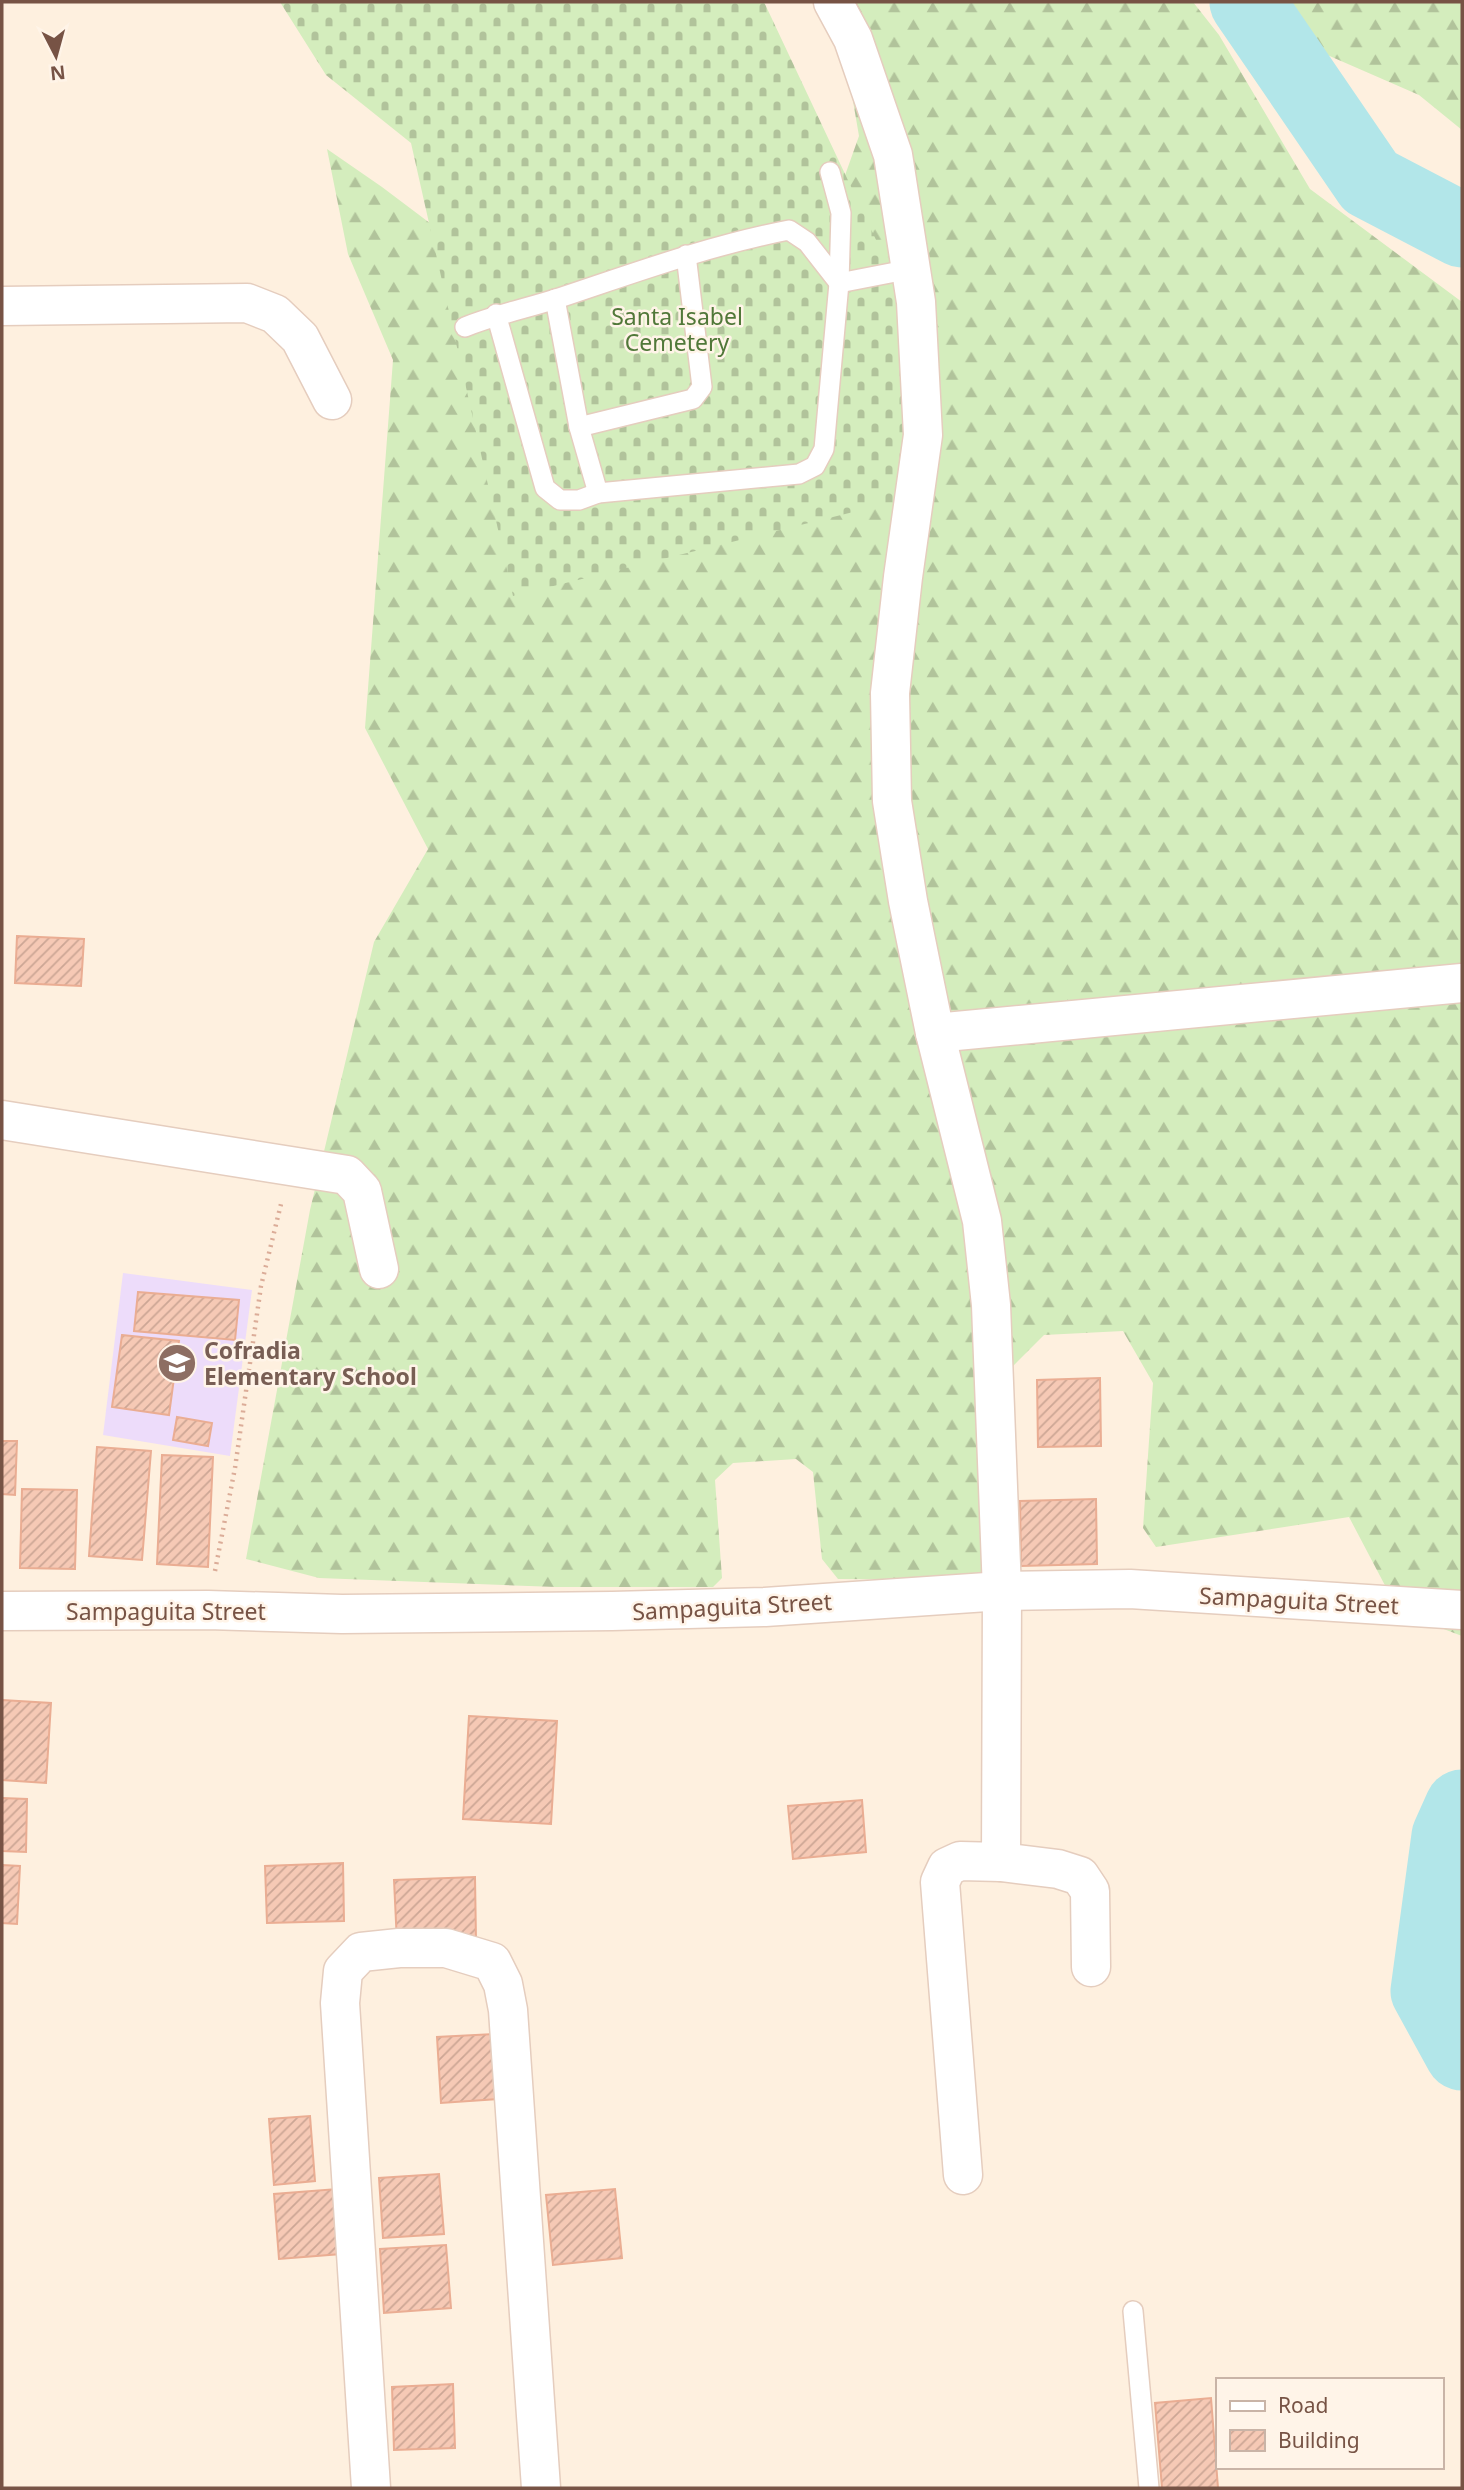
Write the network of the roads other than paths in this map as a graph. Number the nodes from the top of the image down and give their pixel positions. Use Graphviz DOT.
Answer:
graph roads {
  1 [pos="833,2"];
  2 [pos="830,172"];
  3 [pos="686,255"];
  4 [pos="911,269"];
  5 [pos="839,283"];
  6 [pos="555,299"];
  7 [pos="2,306"];
  8 [pos="496,314"];
  9 [pos="465,327"];
  10 [pos="332,400"];
  11 [pos="579,427"];
  12 [pos="598,493"];
  13 [pos="1462,983"];
  14 [pos="935,1033"];
  15 [pos="2,1120"];
  16 [pos="379,1269"];
  17 [pos="1002,1591"];
  18 [pos="1462,1610"];
  19 [pos="2,1611"];
  20 [pos="1001,1861"];
  21 [pos="1091,1967"];
  22 [pos="963,2175"];
  23 [pos="1133,2311"];
  24 [pos="371,2488"];
  25 [pos="541,2488"];
  26 [pos="1149,2488"];
  1 -- 4 [label="street"];
  2 -- 5 [label="lane"];
  3 -- 5 [label="lane"];
  3 -- 6 [label="lane"];
  3 -- 11 [label="lane"];
  4 -- 5 [label="lane"];
  4 -- 14 [label="street"];
  5 -- 12 [label="lane"];
  6 -- 8 [label="lane"];
  6 -- 11 [label="lane"];
  7 -- 10 [label="street"];
  8 -- 9 [label="lane"];
  8 -- 12 [label="lane"];
  11 -- 12 [label="lane"];
  13 -- 14 [label="street"];
  14 -- 17 [label="street"];
  15 -- 16 [label="street"];
  17 -- 18 [label="street, Sampaguita Street"];
  17 -- 19 [label="street, Sampaguita Street"];
  17 -- 20 [label="street"];
  20 -- 21 [label="street"];
  20 -- 22 [label="street"];
  23 -- 26 [label="lane"];
  24 -- 25 [label="street"];
}
